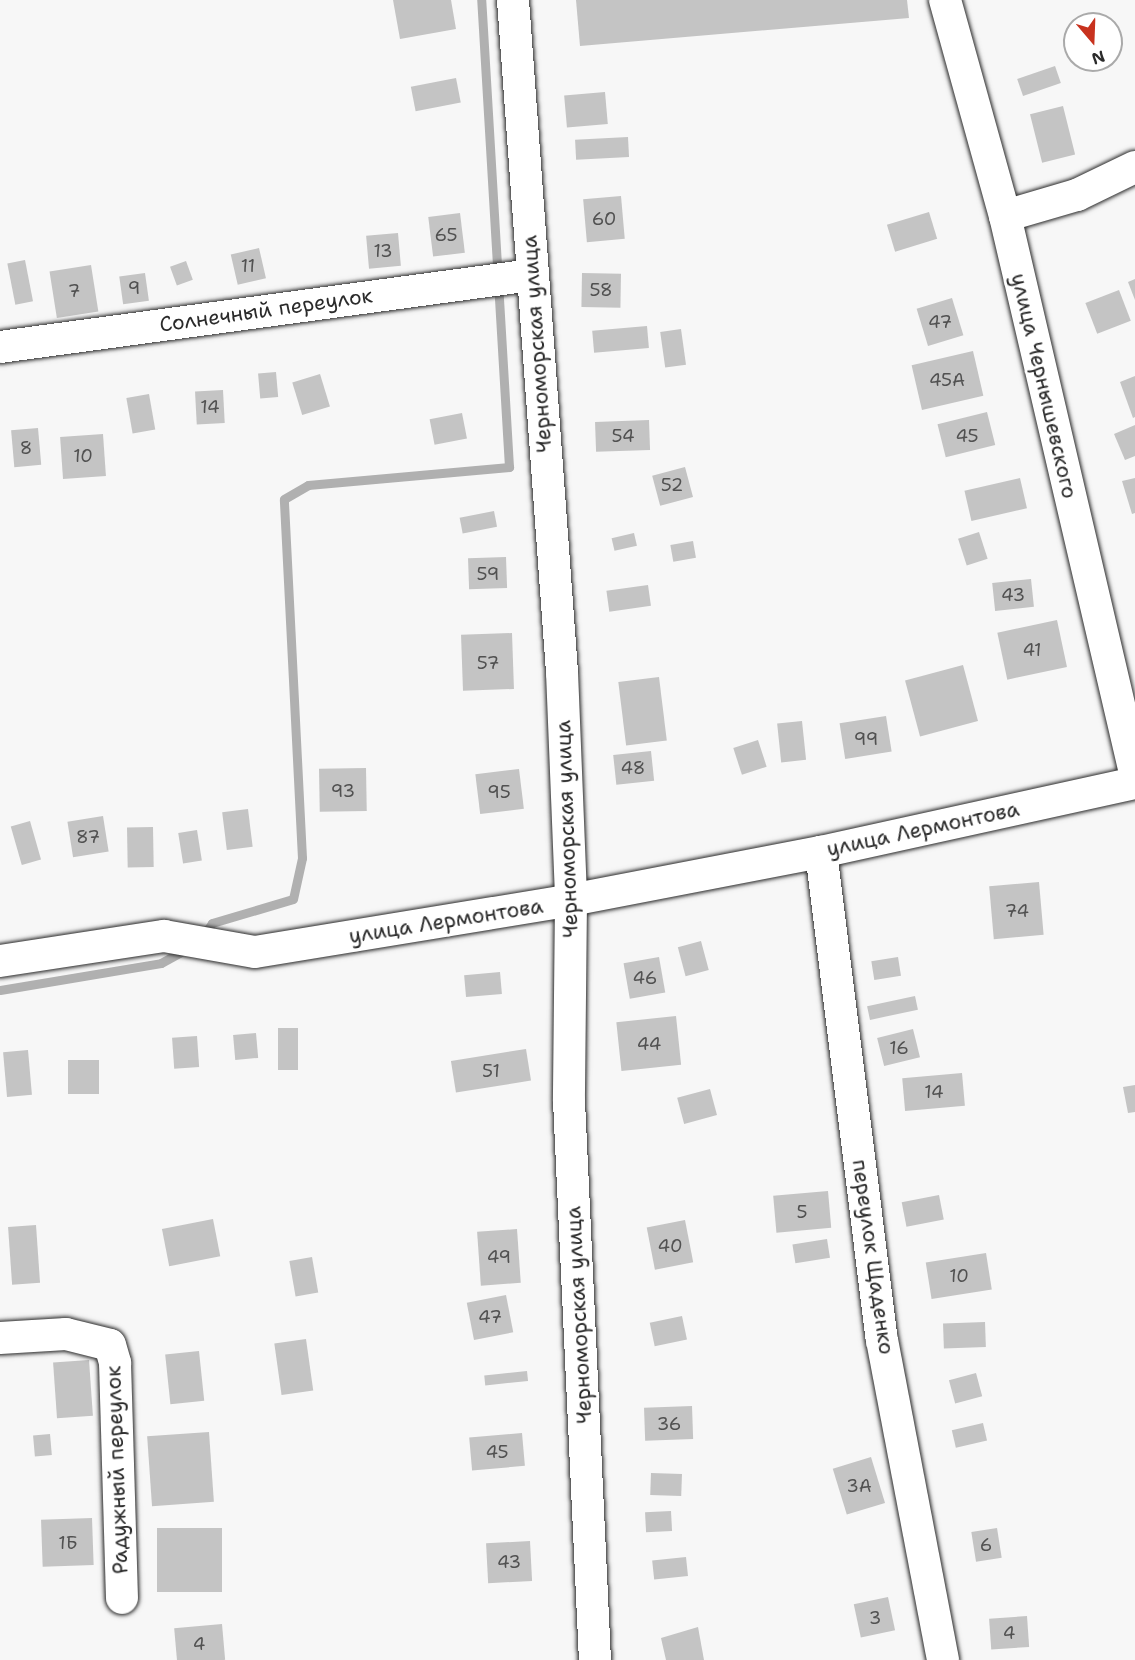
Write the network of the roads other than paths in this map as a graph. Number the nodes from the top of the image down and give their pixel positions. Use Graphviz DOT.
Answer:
graph roads {
  1 [pos="513,0"];
  2 [pos="945,0"];
  3 [pos="1135,167"];
  4 [pos="1005,216"];
  5 [pos="523,276"];
  6 [pos="0,347"];
  7 [pos="1135,773"];
  8 [pos="1135,783"];
  9 [pos="821,852"];
  10 [pos="571,900"];
  11 [pos="0,961"];
  12 [pos="0,1338"];
  13 [pos="122,1598"];
  14 [pos="595,1660"];
  15 [pos="944,1660"];
  1 -- 5 [label="street, Черноморская улица"];
  2 -- 4 [label="street, улица Чернышевского"];
  3 -- 4 [label="street"];
  4 -- 7 [label="street, улица Чернышевского"];
  5 -- 6 [label="street, Солнечный переулок"];
  5 -- 10 [label="street, Черноморская улица"];
  8 -- 9 [label="street, улица Лермонтова"];
  9 -- 10 [label="street, улица Лермонтова"];
  9 -- 15 [label="street, переулок Щаденко"];
  10 -- 11 [label="street, улица Лермонтова"];
  10 -- 14 [label="street, Черноморская улица"];
  12 -- 13 [label="street, Радужный переулок"];
}
